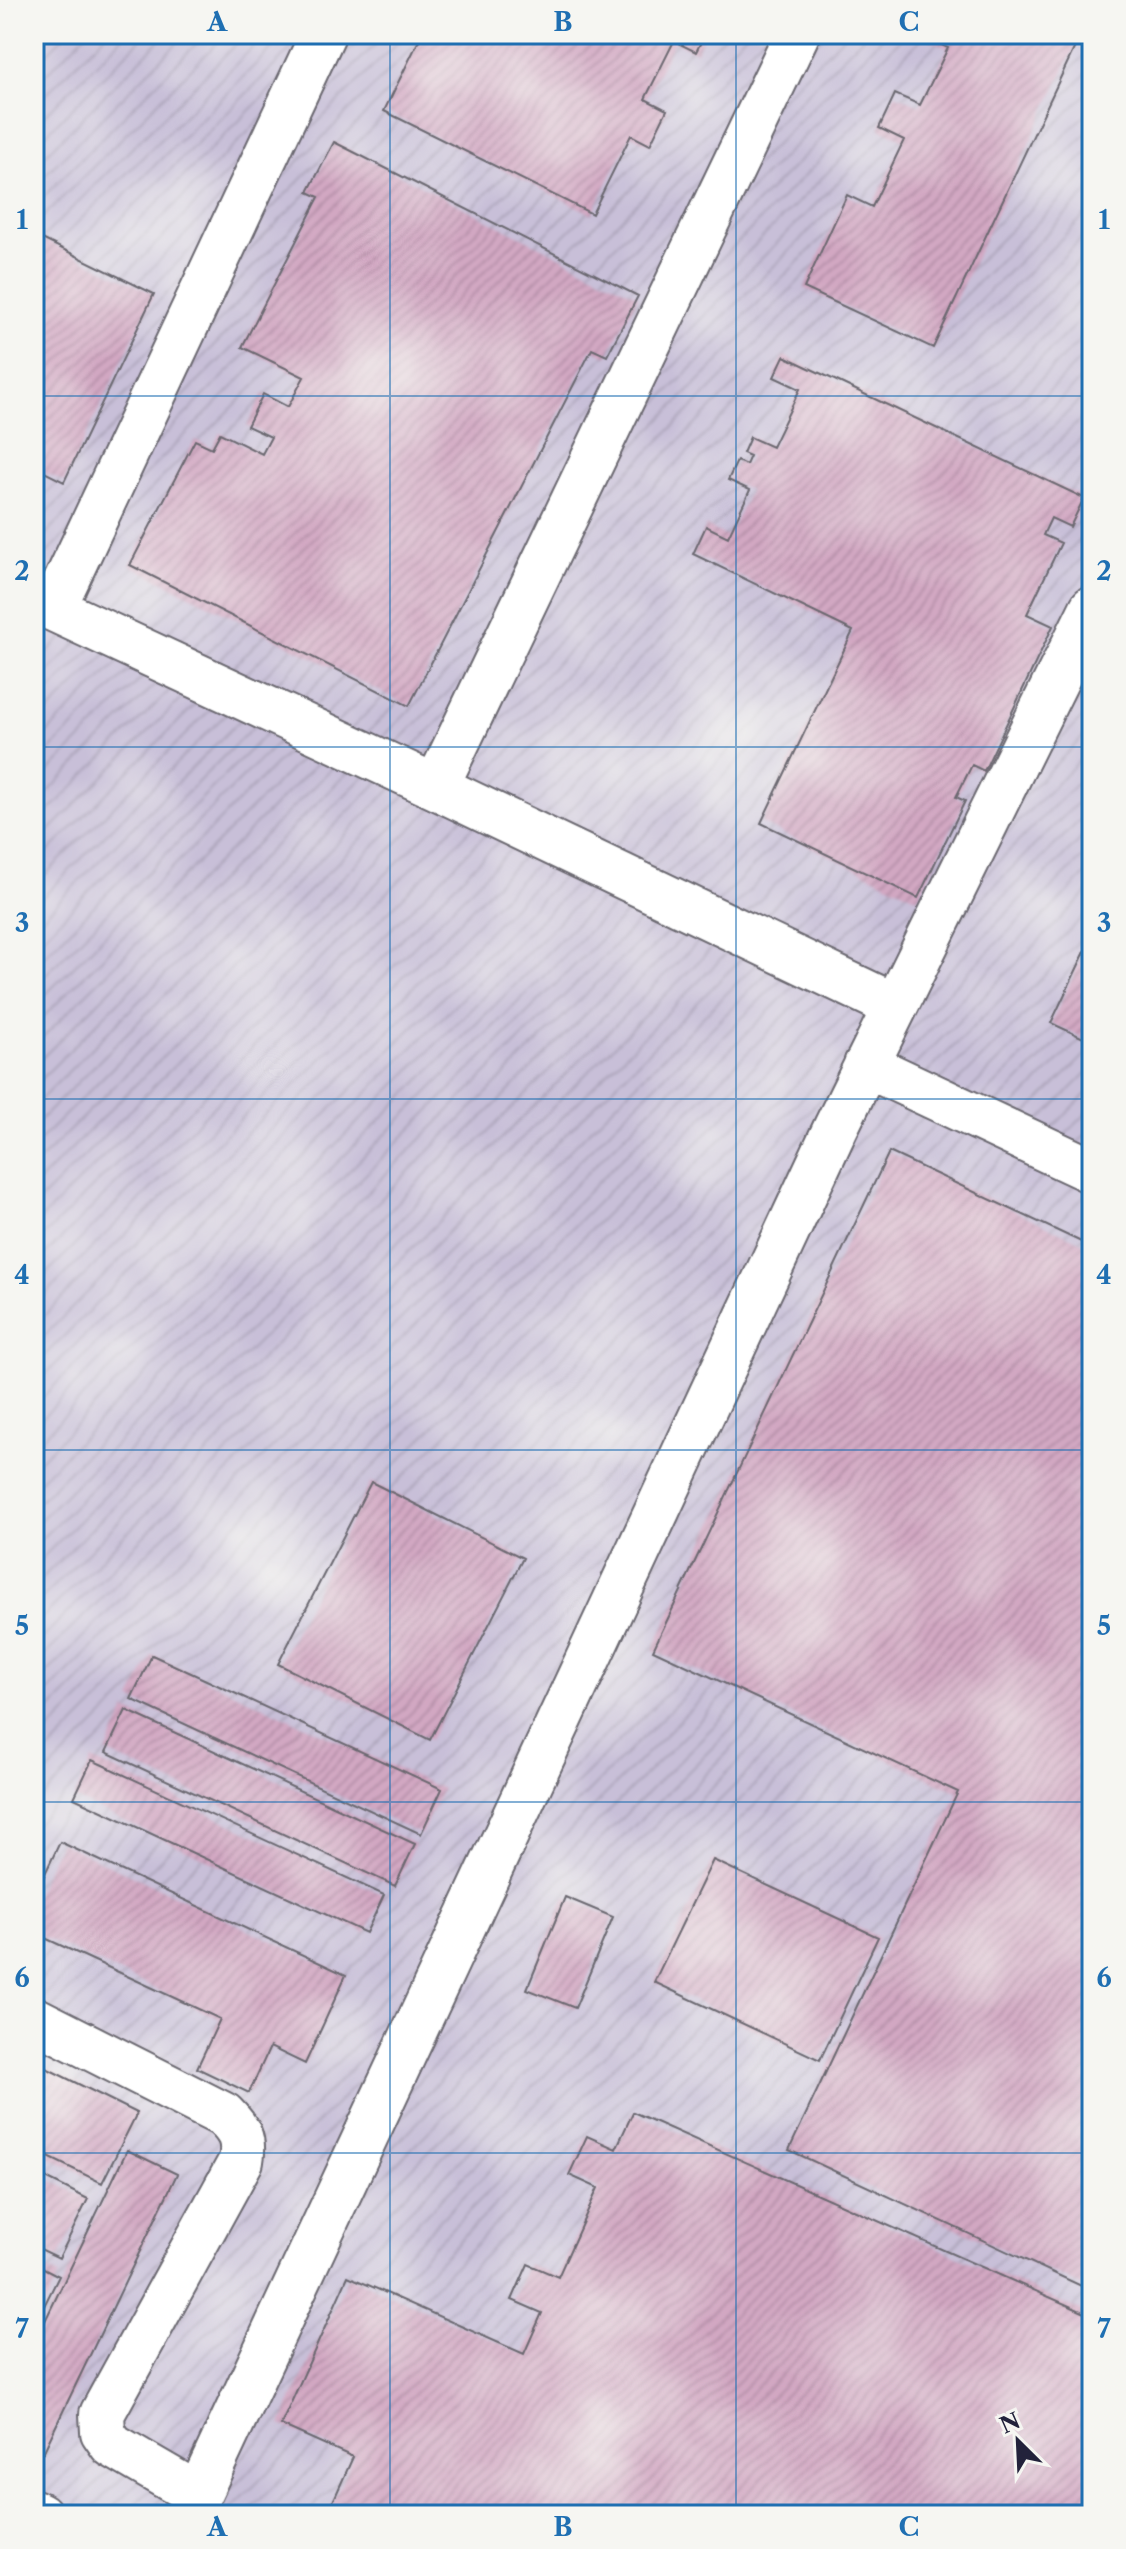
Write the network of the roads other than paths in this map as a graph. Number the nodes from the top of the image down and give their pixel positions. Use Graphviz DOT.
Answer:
graph roads {
  1 [pos="323,34"];
  2 [pos="797,34"];
  3 [pos="44,605"];
  4 [pos="1092,608"];
  5 [pos="436,787"];
  6 [pos="895,1006"];
  7 [pos="866,1065"];
  8 [pos="1092,1171"];
  9 [pos="34,2019"];
  10 [pos="193,2505"];
  11 [pos="34,2512"];
  12 [pos="40,2515"];
  1 -- 3 [label="lane"];
  2 -- 5 [label="lane"];
  3 -- 5 [label="lane"];
  4 -- 6 [label="lane"];
  5 -- 6 [label="lane"];
  6 -- 7 [label="lane"];
  7 -- 8 [label="lane"];
  7 -- 10 [label="lane"];
  9 -- 10 [label="lane"];
  11 -- 12 [label="lane"];
}
